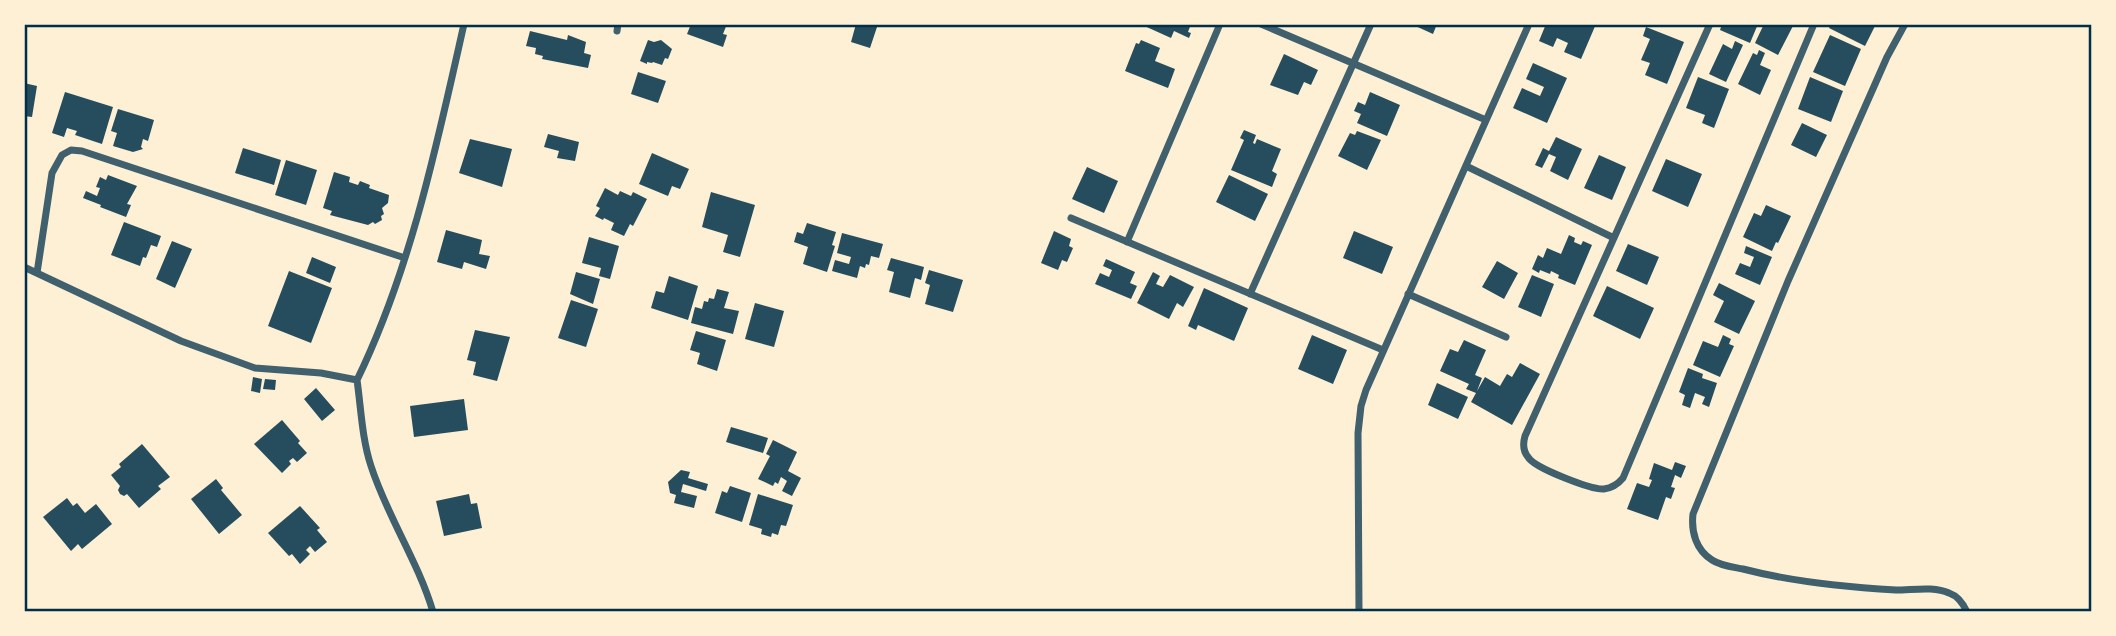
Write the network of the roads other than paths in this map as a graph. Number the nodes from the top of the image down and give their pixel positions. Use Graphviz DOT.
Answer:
graph roads {
  1 [pos="464,24"];
  2 [pos="1220,24"];
  3 [pos="1261,24"];
  4 [pos="1371,24"];
  5 [pos="1529,24"];
  6 [pos="1710,24"];
  7 [pos="1814,24"];
  8 [pos="1905,24"];
  9 [pos="1354,64"];
  10 [pos="1486,120"];
  11 [pos="1466,166"];
  12 [pos="1072,218"];
  13 [pos="1614,237"];
  14 [pos="1127,242"];
  15 [pos="405,258"];
  16 [pos="24,267"];
  17 [pos="37,273"];
  18 [pos="1250,294"];
  19 [pos="1408,294"];
  20 [pos="1506,337"];
  21 [pos="1383,350"];
  22 [pos="357,380"];
  23 [pos="433,611"];
  24 [pos="1359,611"];
  25 [pos="1967,611"];
  1 -- 15 [label="street"];
  2 -- 14 [label="street"];
  3 -- 9 [label="street"];
  4 -- 9 [label="street"];
  5 -- 10 [label="street"];
  6 -- 13 [label="street"];
  7 -- 13 [label="street"];
  8 -- 25 [label="street"];
  9 -- 10 [label="street"];
  9 -- 18 [label="street"];
  10 -- 11 [label="street"];
  11 -- 13 [label="street"];
  11 -- 19 [label="street"];
  12 -- 14 [label="street"];
  14 -- 18 [label="street"];
  15 -- 17 [label="street"];
  15 -- 22 [label="street"];
  16 -- 17 [label="street"];
  17 -- 22 [label="street"];
  18 -- 21 [label="street"];
  19 -- 20 [label="street"];
  19 -- 21 [label="street"];
  21 -- 24 [label="street"];
  22 -- 23 [label="street"];
}
